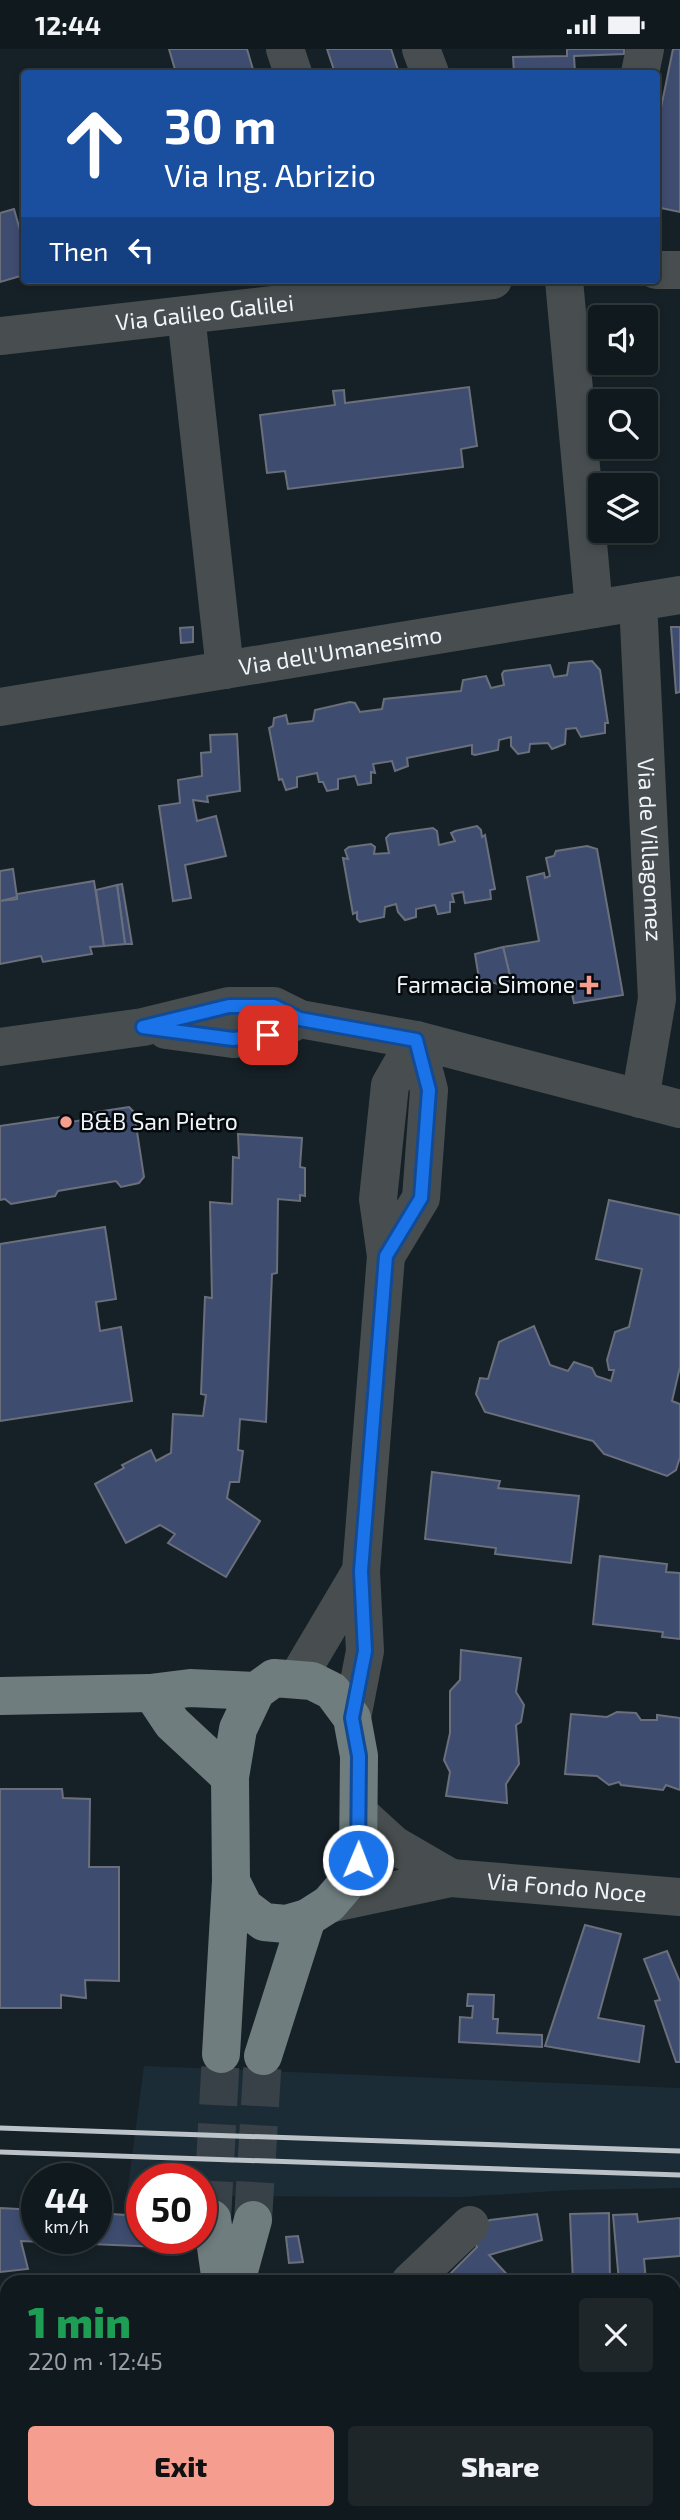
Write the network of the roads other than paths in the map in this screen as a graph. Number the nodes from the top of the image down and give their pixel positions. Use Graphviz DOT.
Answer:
graph roads {
  1 [pos="285,49"];
  2 [pos="421,49"];
  3 [pos="645,49"];
  4 [pos="292,70"];
  5 [pos="429,70"];
  6 [pos="641,70"];
  7 [pos="660,270"];
  8 [pos="680,270"];
  9 [pos="419,284"];
  10 [pos="564,284"];
  11 [pos="365,287"];
  12 [pos="186,315"];
  13 [pos="0,336"];
  14 [pos="680,595"];
  15 [pos="638,602"];
  16 [pos="594,609"];
  17 [pos="225,670"];
  18 [pos="0,707"];
  19 [pos="416,1040"];
  20 [pos="0,1047"];
  21 [pos="640,1099"];
  22 [pos="680,1109"];
  23 [pos="361,1571"];
  24 [pos="297,1679"];
  25 [pos="256,1691"];
  26 [pos="152,1693"];
  27 [pos="0,1696"];
  28 [pos="352,1718"];
  29 [pos="230,1777"];
  30 [pos="359,1813"];
  31 [pos="451,1878"];
  32 [pos="231,1881"];
  33 [pos="680,1897"];
  34 [pos="318,1911"];
  35 [pos="221,2054"];
  36 [pos="264,2056"];
  37 [pos="253,2220"];
  38 [pos="470,2225"];
  39 [pos="217,2254"];
  40 [pos="220,2275"];
  41 [pos="238,2275"];
  42 [pos="417,2275"];
  1 -- 4 [label="street"];
  2 -- 5 [label="street"];
  3 -- 6 [label="street"];
  7 -- 8 [label="street"];
  9 -- 11 [label="street, Via Galileo Galilei"];
  10 -- 16 [label="street"];
  11 -- 12 [label="street, Via Galileo Galilei"];
  12 -- 13 [label="street, Via Galileo Galilei"];
  12 -- 17 [label="street"];
  14 -- 15 [label="street, Via dell'Umanesimo"];
  15 -- 16 [label="street, Via dell'Umanesimo"];
  15 -- 21 [label="street, Via de Villagomez"];
  16 -- 17 [label="street, Via dell'Umanesimo"];
  17 -- 18 [label="street, Via dell'Umanesimo"];
  19 -- 20 [label="street"];
  19 -- 21 [label="street"];
  19 -- 23 [label="street"];
  21 -- 22 [label="street"];
  23 -- 24 [label="street"];
  23 -- 28 [label="street"];
  24 -- 25 [label="main road"];
  24 -- 28 [label="main road"];
  25 -- 26 [label="main road"];
  25 -- 29 [label="main road"];
  26 -- 27 [label="main road"];
  26 -- 29 [label="main road"];
  28 -- 30 [label="main road"];
  29 -- 32 [label="main road"];
  30 -- 31 [label="street, Via Fondo Noce"];
  30 -- 34 [label="main road"];
  31 -- 33 [label="street, Via Fondo Noce"];
  31 -- 34 [label="street, Via Fondo Noce"];
  32 -- 34 [label="main road"];
  32 -- 35 [label="main road"];
  34 -- 36 [label="main road"];
  37 -- 41 [label="main road"];
  38 -- 42 [label="street"];
  39 -- 40 [label="main road"];
}
